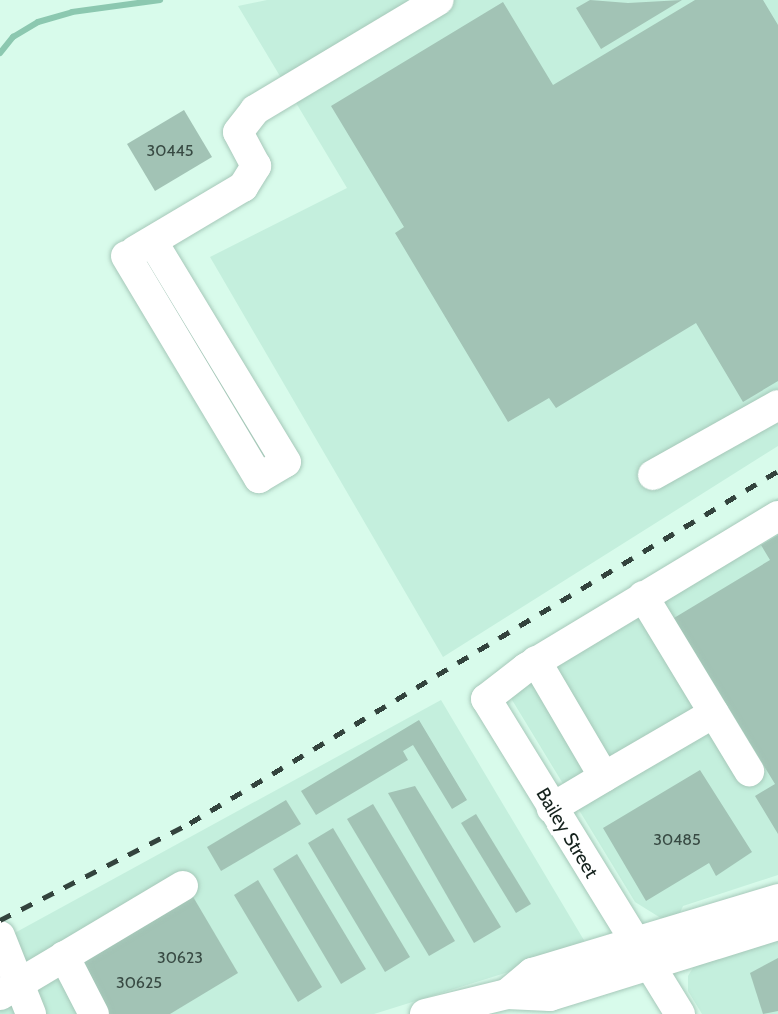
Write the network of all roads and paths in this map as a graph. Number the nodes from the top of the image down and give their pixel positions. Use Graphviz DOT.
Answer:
graph roads {
  1 [pos="439,0"];
  2 [pos="152,241"];
  3 [pos="778,405"];
  4 [pos="653,475"];
  5 [pos="778,516"];
  6 [pos="643,596"];
  7 [pos="536,662"];
  8 [pos="714,713"];
  9 [pos="750,771"];
  10 [pos="604,777"];
  11 [pos="552,808"];
  12 [pos="183,886"];
  13 [pos="778,899"];
  14 [pos="778,925"];
  15 [pos="0,936"];
  16 [pos="641,954"];
  17 [pos="64,956"];
  18 [pos="10,991"];
  19 [pos="31,1014"];
  20 [pos="94,1014"];
  21 [pos="425,1014"];
  22 [pos="680,1014"];
  1 -- 2 [label="street"];
  2 -- 2 [label="street"];
  3 -- 4 [label="street"];
  5 -- 6 [label="street"];
  6 -- 7 [label="street"];
  6 -- 8 [label="street"];
  7 -- 10 [label="street"];
  7 -- 11 [label="street, Bailey Street"];
  8 -- 9 [label="street"];
  8 -- 10 [label="street"];
  10 -- 11 [label="street"];
  11 -- 16 [label="street, Bailey Street"];
  12 -- 17 [label="street"];
  13 -- 16 [label="street"];
  14 -- 16 [label="street"];
  15 -- 18 [label="street"];
  16 -- 21 [label="street"];
  16 -- 22 [label="street, Bailey Street"];
  17 -- 18 [label="street"];
  17 -- 20 [label="street"];
  18 -- 19 [label="street"];
}
